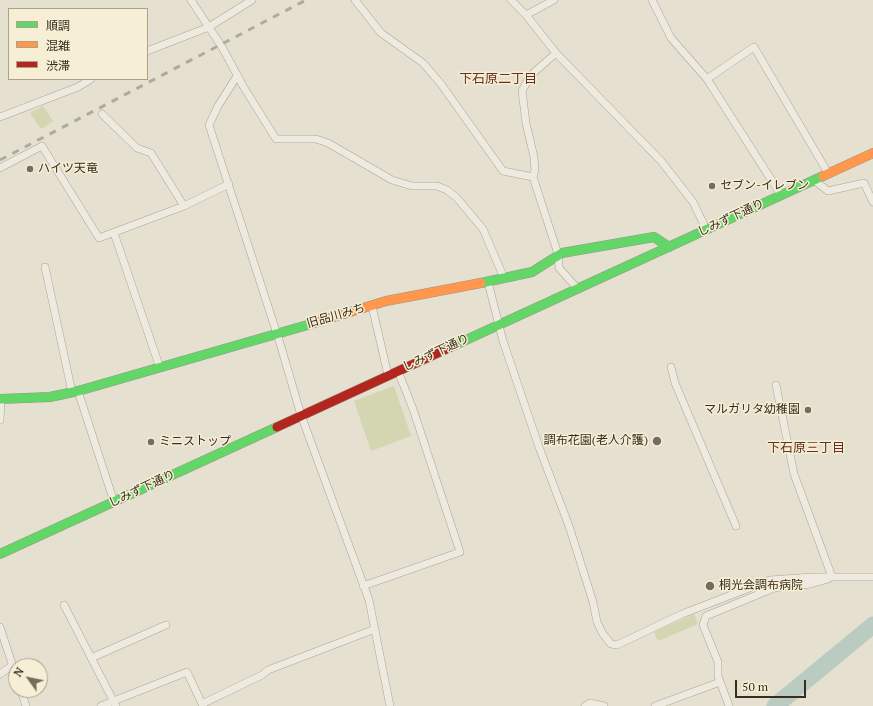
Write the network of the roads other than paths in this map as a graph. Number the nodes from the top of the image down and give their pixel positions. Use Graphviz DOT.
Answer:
graph roads {
  1 [pos="191,0"];
  2 [pos="252,0"];
  3 [pos="355,0"];
  4 [pos="511,0"];
  5 [pos="554,0"];
  6 [pos="652,0"];
  7 [pos="526,15"];
  8 [pos="208,27"];
  9 [pos="148,51"];
  10 [pos="556,54"];
  11 [pos="237,76"];
  12 [pos="707,79"];
  13 [pos="89,80"];
  14 [pos="102,114"];
  15 [pos="0,117"];
  16 [pos="873,153"];
  17 [pos="0,168"];
  18 [pos="828,173"];
  19 [pos="533,177"];
  20 [pos="814,180"];
  21 [pos="229,184"];
  22 [pos="781,195"];
  23 [pos="873,202"];
  24 [pos="184,206"];
  25 [pos="706,229"];
  26 [pos="114,233"];
  27 [pos="669,247"];
  28 [pos="558,254"];
  29 [pos="45,267"];
  30 [pos="504,278"];
  31 [pos="488,282"];
  32 [pos="577,288"];
  33 [pos="372,306"];
  34 [pos="498,325"];
  35 [pos="277,334"];
  36 [pos="671,367"];
  37 [pos="160,368"];
  38 [pos="398,371"];
  39 [pos="388,375"];
  40 [pos="776,385"];
  41 [pos="75,391"];
  42 [pos="0,398"];
  43 [pos="301,415"];
  44 [pos="0,420"];
  45 [pos="114,502"];
  46 [pos="736,526"];
  47 [pos="0,554"];
  48 [pos="832,577"];
  49 [pos="873,577"];
  50 [pos="363,586"];
  51 [pos="64,605"];
  52 [pos="166,625"];
  53 [pos="375,628"];
  54 [pos="1,630"];
  55 [pos="11,658"];
  56 [pos="91,658"];
  57 [pos="720,682"];
  58 [pos="114,704"];
  59 [pos="202,705"];
  60 [pos="101,706"];
  61 [pos="390,706"];
  62 [pos="585,706"];
  63 [pos="604,706"];
  64 [pos="655,706"];
  65 [pos="729,706"];
  1 -- 8 [label="street"];
  2 -- 8 [label="street"];
  3 -- 19 [label="street"];
  4 -- 7 [label="street"];
  5 -- 7 [label="street"];
  6 -- 12 [label="street"];
  7 -- 10 [label="street"];
  8 -- 9 [label="street"];
  8 -- 11 [label="street"];
  10 -- 19 [label="street"];
  10 -- 25 [label="street"];
  11 -- 21 [label="street"];
  11 -- 30 [label="street"];
  12 -- 18 [label="street"];
  12 -- 22 [label="street"];
  13 -- 15 [label="street"];
  14 -- 24 [label="street"];
  16 -- 18 [label="street, しみず下通り"];
  17 -- 26 [label="street"];
  18 -- 20 [label="street, しみず下通り"];
  19 -- 28 [label="street"];
  20 -- 22 [label="street, しみず下通り"];
  20 -- 23 [label="street"];
  21 -- 24 [label="street"];
  21 -- 35 [label="street"];
  22 -- 25 [label="street, しみず下通り"];
  24 -- 26 [label="street"];
  25 -- 27 [label="street, しみず下通り"];
  26 -- 37 [label="street"];
  27 -- 28 [label="street, 旧品川みち"];
  27 -- 32 [label="street, しみず下通り"];
  28 -- 30 [label="street, 旧品川みち"];
  28 -- 32 [label="street"];
  29 -- 41 [label="street"];
  30 -- 31 [label="street, 旧品川みち"];
  31 -- 33 [label="street, 旧品川みち"];
  31 -- 34 [label="street"];
  32 -- 34 [label="street, しみず下通り"];
  33 -- 35 [label="street, 旧品川みち"];
  33 -- 39 [label="street"];
  34 -- 38 [label="street, しみず下通り"];
  34 -- 48 [label="street"];
  35 -- 37 [label="street, 旧品川みち"];
  35 -- 43 [label="street"];
  36 -- 46 [label="street"];
  37 -- 41 [label="street, 旧品川みち"];
  38 -- 39 [label="street, しみず下通り"];
  38 -- 50 [label="street"];
  39 -- 43 [label="street, しみず下通り"];
  40 -- 48 [label="street"];
  41 -- 42 [label="street, 旧品川みち"];
  41 -- 45 [label="street"];
  42 -- 44 [label="street"];
  43 -- 45 [label="street, しみず下通り"];
  43 -- 50 [label="street"];
  45 -- 47 [label="street, しみず下通り"];
  48 -- 49 [label="street"];
  48 -- 57 [label="street"];
  50 -- 53 [label="street"];
  51 -- 56 [label="street"];
  52 -- 56 [label="street"];
  53 -- 59 [label="street"];
  53 -- 61 [label="street"];
  54 -- 55 [label="street"];
  56 -- 58 [label="street"];
  57 -- 64 [label="street"];
  57 -- 65 [label="street"];
  58 -- 59 [label="street"];
  58 -- 60 [label="street"];
  62 -- 63 [label="street"];
}
